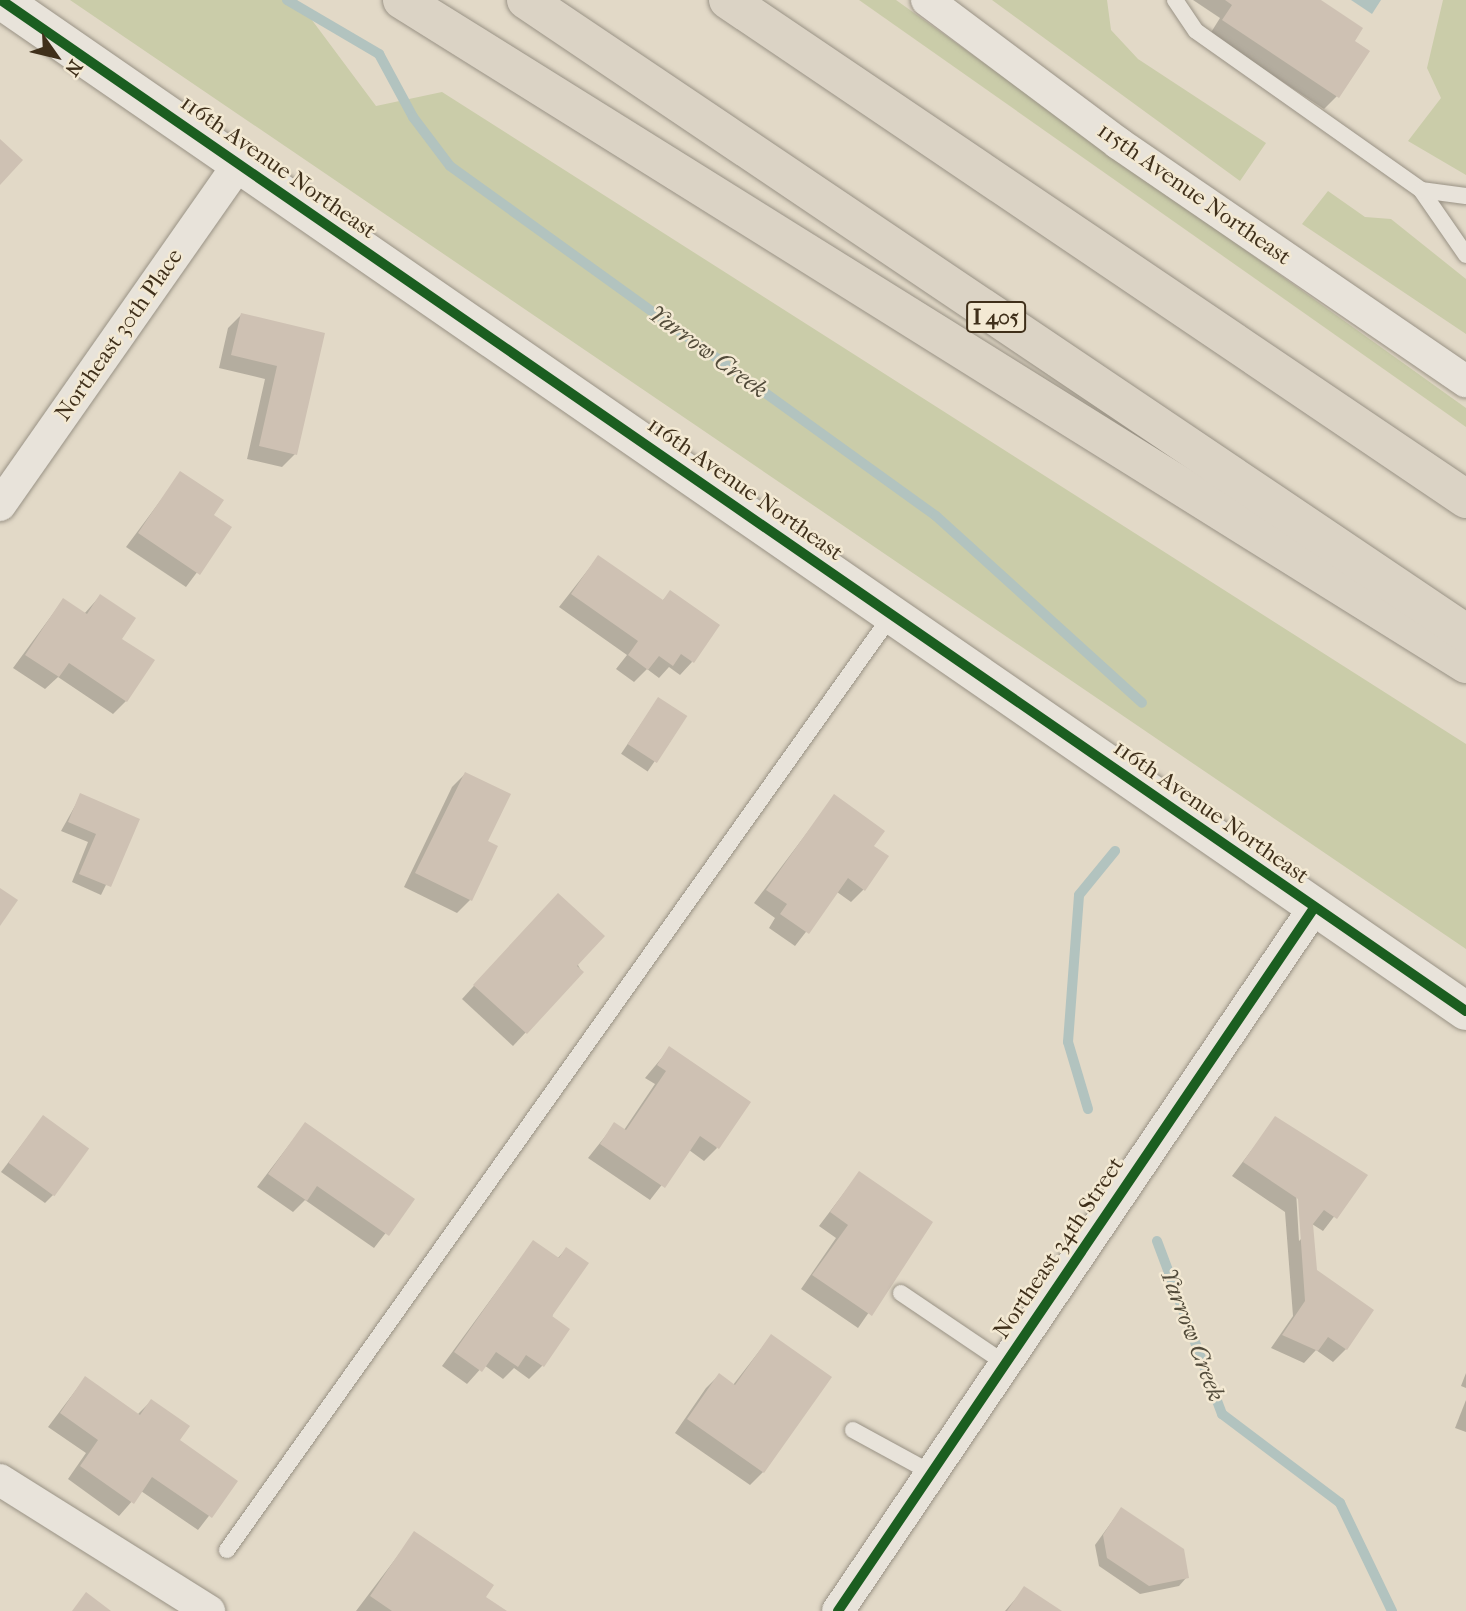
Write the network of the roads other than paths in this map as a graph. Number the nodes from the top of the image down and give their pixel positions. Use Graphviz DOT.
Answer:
graph roads {
  1 [pos="1,0"];
  2 [pos="402,0"];
  3 [pos="526,0"];
  4 [pos="728,0"];
  5 [pos="927,0"];
  6 [pos="1175,0"];
  7 [pos="238,165"];
  8 [pos="1420,190"];
  9 [pos="1466,197"];
  10 [pos="1466,255"];
  11 [pos="1466,381"];
  12 [pos="1466,499"];
  13 [pos="0,505"];
  14 [pos="891,616"];
  15 [pos="1466,633"];
  16 [pos="1466,664"];
  17 [pos="1314,908"];
  18 [pos="1466,1011"];
  19 [pos="901,1293"];
  20 [pos="1006,1364"];
  21 [pos="853,1430"];
  22 [pos="932,1473"];
  23 [pos="0,1480"];
  24 [pos="227,1550"];
  25 [pos="209,1611"];
  26 [pos="838,1611"];
  1 -- 7 [label="street, 116th Avenue Northeast"];
  2 -- 16 [label="highway"];
  3 -- 15 [label="highway, I 405"];
  4 -- 12 [label="highway"];
  5 -- 11 [label="street, 115th Avenue Northeast"];
  6 -- 8 [label="lane"];
  7 -- 13 [label="street, Northeast 30th Place"];
  7 -- 14 [label="street, 116th Avenue Northeast"];
  8 -- 9 [label="lane"];
  8 -- 10 [label="lane"];
  14 -- 17 [label="street, 116th Avenue Northeast"];
  14 -- 24 [label="lane"];
  17 -- 18 [label="street, 116th Avenue Northeast"];
  17 -- 20 [label="street, Northeast 34th Street"];
  19 -- 20 [label="lane"];
  20 -- 22 [label="street, Northeast 34th Street"];
  21 -- 22 [label="lane"];
  22 -- 26 [label="street, Northeast 34th Street"];
  23 -- 25 [label="street"];
}
